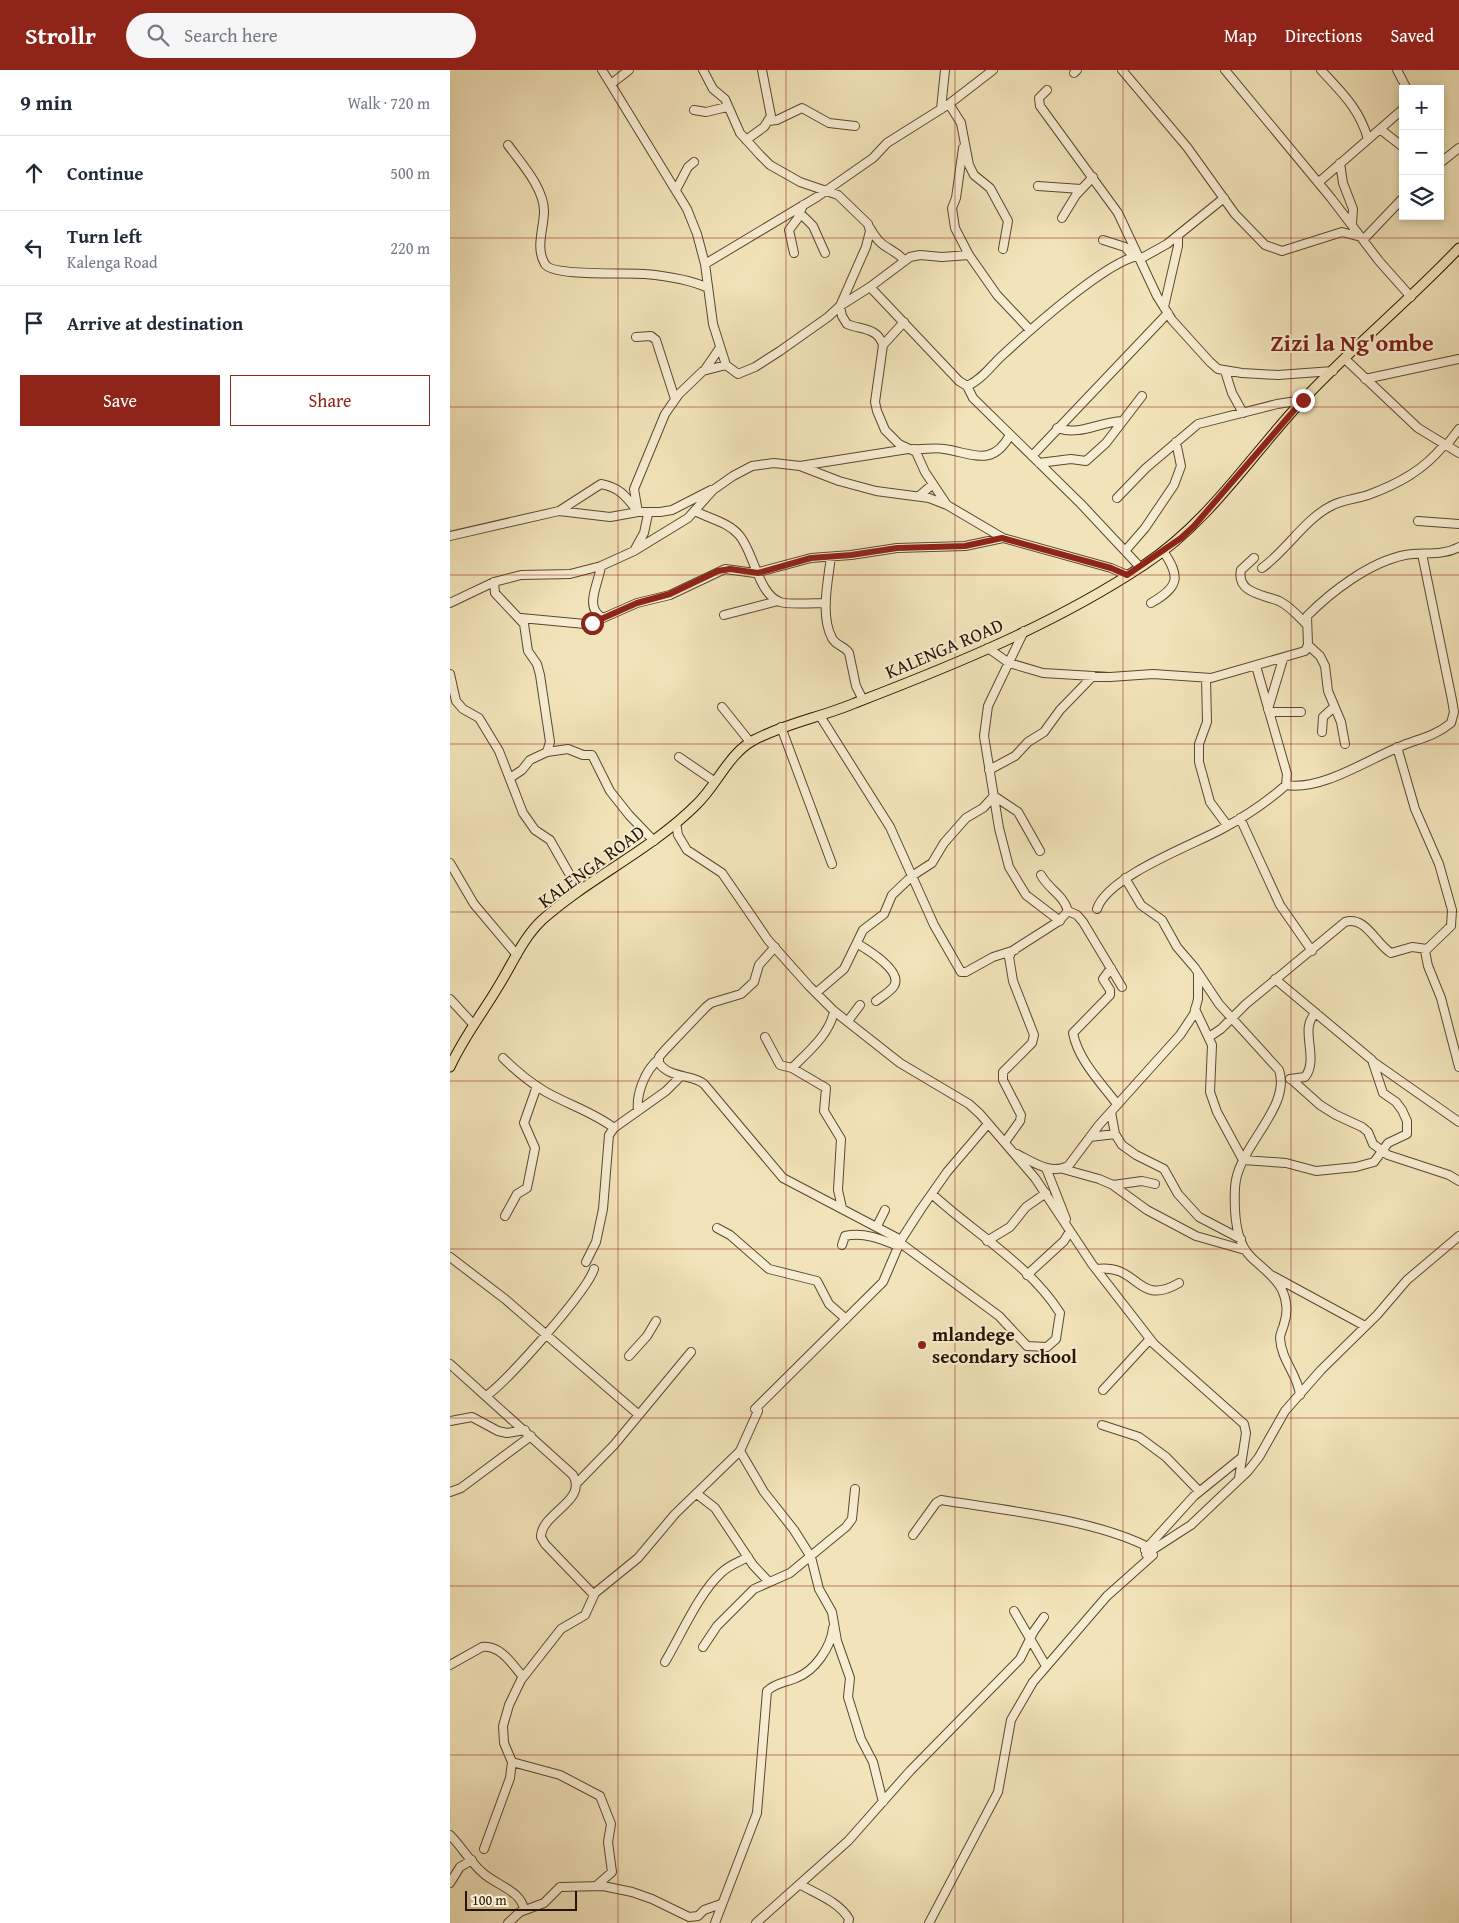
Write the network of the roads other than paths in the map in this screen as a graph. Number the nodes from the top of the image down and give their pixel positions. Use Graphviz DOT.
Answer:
graph roads {
  1 [pos="602,70"];
  2 [pos="629,70"];
  3 [pos="703,70"];
  4 [pos="762,70"];
  5 [pos="945,70"];
  6 [pos="993,70"];
  7 [pos="1122,70"];
  8 [pos="1225,70"];
  9 [pos="1321,70"];
  10 [pos="1400,72"];
  11 [pos="611,84"];
  12 [pos="1405,85"];
  13 [pos="1047,90"];
  14 [pos="949,104"];
  15 [pos="727,107"];
  16 [pos="940,109"];
  17 [pos="694,110"];
  18 [pos="1399,112"];
  19 [pos="768,121"];
  20 [pos="855,126"];
  21 [pos="1380,129"];
  22 [pos="1368,139"];
  23 [pos="746,140"];
  24 [pos="966,144"];
  25 [pos="1399,144"];
  26 [pos="508,145"];
  27 [pos="1459,148"];
  28 [pos="1444,160"];
  29 [pos="694,162"];
  30 [pos="1340,163"];
  31 [pos="1093,177"];
  32 [pos="1319,182"];
  33 [pos="1038,186"];
  34 [pos="1081,189"];
  35 [pos="676,190"];
  36 [pos="826,190"];
  37 [pos="1224,198"];
  38 [pos="1399,202"];
  39 [pos="802,209"];
  40 [pos="1062,218"];
  41 [pos="1352,224"];
  42 [pos="870,228"];
  43 [pos="1178,236"];
  44 [pos="1362,238"];
  45 [pos="1102,240"];
  46 [pos="1459,248"];
  47 [pos="1003,249"];
  48 [pos="794,253"];
  49 [pos="825,253"];
  50 [pos="968,255"];
  51 [pos="1137,257"];
  52 [pos="905,261"];
  53 [pos="705,264"];
  54 [pos="870,287"];
  55 [pos="708,288"];
  56 [pos="1411,297"];
  57 [pos="840,306"];
  58 [pos="1166,310"];
  59 [pos="904,322"];
  60 [pos="1030,330"];
  61 [pos="636,337"];
  62 [pos="883,345"];
  63 [pos="719,349"];
  64 [pos="1345,359"];
  65 [pos="1459,359"];
  66 [pos="726,366"];
  67 [pos="706,368"];
  68 [pos="1225,371"];
  69 [pos="1333,371"];
  70 [pos="1365,379"];
  71 [pos="967,386"];
  72 [pos="1142,396"];
  73 [pos="675,399"];
  74 [pos="1303,400"];
  75 [pos="1243,413"];
  76 [pos="1122,421"];
  77 [pos="1057,428"];
  78 [pos="1459,429"];
  79 [pos="1010,435"];
  80 [pos="1176,442"];
  81 [pos="1445,445"];
  82 [pos="910,449"];
  83 [pos="1459,452"];
  84 [pos="1032,456"];
  85 [pos="1039,463"];
  86 [pos="800,466"];
  87 [pos="933,484"];
  88 [pos="713,490"];
  89 [pos="919,496"];
  90 [pos="1117,498"];
  91 [pos="947,505"];
  92 [pos="559,511"];
  93 [pos="695,511"];
  94 [pos="638,512"];
  95 [pos="648,514"];
  96 [pos="1418,521"];
  97 [pos="1459,524"];
  98 [pos="450,536"];
  99 [pos="1002,538"];
  100 [pos="1459,547"];
  101 [pos="634,551"];
  102 [pos="1126,551"];
  103 [pos="1163,551"];
  104 [pos="1422,554"];
  105 [pos="831,557"];
  106 [pos="1254,558"];
  107 [pos="601,566"];
  108 [pos="1140,567"];
  109 [pos="1262,568"];
  110 [pos="758,573"];
  111 [pos="1127,575"];
  112 [pos="494,582"];
  113 [pos="778,601"];
  114 [pos="450,603"];
  115 [pos="826,603"];
  116 [pos="1151,603"];
  117 [pos="724,615"];
  118 [pos="521,618"];
  119 [pos="603,618"];
  120 [pos="1306,624"];
  121 [pos="1025,630"];
  122 [pos="1308,645"];
  123 [pos="988,648"];
  124 [pos="1283,659"];
  125 [pos="1009,663"];
  126 [pos="1256,666"];
  127 [pos="450,674"];
  128 [pos="1093,676"];
  129 [pos="1206,678"];
  130 [pos="863,700"];
  131 [pos="722,706"];
  132 [pos="1334,707"];
  133 [pos="1268,711"];
  134 [pos="1301,712"];
  135 [pos="820,716"];
  136 [pos="1459,718"];
  137 [pos="1451,724"];
  138 [pos="781,727"];
  139 [pos="1322,732"];
  140 [pos="750,742"];
  141 [pos="1345,744"];
  142 [pos="1397,748"];
  143 [pos="547,752"];
  144 [pos="680,757"];
  145 [pos="989,770"];
  146 [pos="510,778"];
  147 [pos="714,781"];
  148 [pos="1286,785"];
  149 [pos="994,796"];
  150 [pos="1240,818"];
  151 [pos="676,823"];
  152 [pos="1227,826"];
  153 [pos="654,841"];
  154 [pos="1040,851"];
  155 [pos="450,863"];
  156 [pos="832,864"];
  157 [pos="1041,875"];
  158 [pos="912,876"];
  159 [pos="1125,878"];
  160 [pos="579,891"];
  161 [pos="1097,909"];
  162 [pos="1068,910"];
  163 [pos="1060,921"];
  164 [pos="858,944"];
  165 [pos="775,947"];
  166 [pos="1427,949"];
  167 [pos="1015,950"];
  168 [pos="1312,951"];
  169 [pos="517,955"];
  170 [pos="1111,968"];
  171 [pos="1198,973"];
  172 [pos="1275,979"];
  173 [pos="1122,987"];
  174 [pos="816,992"];
  175 [pos="450,999"];
  176 [pos="876,1001"];
  177 [pos="860,1005"];
  178 [pos="1195,1009"];
  179 [pos="834,1010"];
  180 [pos="1316,1013"];
  181 [pos="1233,1018"];
  182 [pos="848,1020"];
  183 [pos="473,1024"];
  184 [pos="765,1037"];
  185 [pos="1209,1037"];
  186 [pos="452,1054"];
  187 [pos="503,1058"];
  188 [pos="659,1060"];
  189 [pos="1372,1060"];
  190 [pos="450,1067"];
  191 [pos="1459,1067"];
  192 [pos="792,1068"];
  193 [pos="1282,1076"];
  194 [pos="680,1077"];
  195 [pos="1291,1079"];
  196 [pos="537,1086"];
  197 [pos="1117,1104"];
  198 [pos="638,1111"];
  199 [pos="1111,1112"];
  200 [pos="1459,1122"];
  201 [pos="987,1125"];
  202 [pos="614,1128"];
  203 [pos="1115,1134"];
  204 [pos="1090,1137"];
  205 [pos="1005,1142"];
  206 [pos="1381,1150"];
  207 [pos="1013,1152"];
  208 [pos="1242,1160"];
  209 [pos="1046,1168"];
  210 [pos="1063,1169"];
  211 [pos="1459,1181"];
  212 [pos="1155,1184"];
  213 [pos="1114,1186"];
  214 [pos="1046,1193"];
  215 [pos="932,1194"];
  216 [pos="842,1208"];
  217 [pos="885,1210"];
  218 [pos="505,1216"];
  219 [pos="877,1226"];
  220 [pos="717,1228"];
  221 [pos="1069,1230"];
  222 [pos="1459,1236"];
  223 [pos="1241,1239"];
  224 [pos="987,1240"];
  225 [pos="899,1243"];
  226 [pos="842,1245"];
  227 [pos="1246,1250"];
  228 [pos="450,1257"];
  229 [pos="586,1262"];
  230 [pos="594,1268"];
  231 [pos="1096,1269"];
  232 [pos="1268,1274"];
  233 [pos="1027,1275"];
  234 [pos="1179,1283"];
  235 [pos="846,1319"];
  236 [pos="656,1321"];
  237 [pos="1365,1326"];
  238 [pos="545,1333"];
  239 [pos="1150,1339"];
  240 [pos="691,1352"];
  241 [pos="629,1356"];
  242 [pos="450,1364"];
  243 [pos="1103,1390"];
  244 [pos="1300,1395"];
  245 [pos="486,1396"];
  246 [pos="639,1415"];
  247 [pos="450,1421"];
  248 [pos="1102,1425"];
  249 [pos="528,1433"];
  250 [pos="740,1451"];
  251 [pos="1241,1458"];
  252 [pos="1239,1478"];
  253 [pos="576,1484"];
  254 [pos="855,1489"];
  255 [pos="1199,1491"];
  256 [pos="450,1492"];
  257 [pos="697,1494"];
  258 [pos="913,1535"];
  259 [pos="1147,1552"];
  260 [pos="748,1556"];
  261 [pos="811,1557"];
  262 [pos="769,1582"];
  263 [pos="594,1595"];
  264 [pos="1014,1611"];
  265 [pos="1044,1617"];
  266 [pos="834,1620"];
  267 [pos="1029,1640"];
  268 [pos="703,1647"];
  269 [pos="665,1662"];
  270 [pos="450,1665"];
  271 [pos="1046,1666"];
  272 [pos="523,1676"];
  273 [pos="512,1762"];
  274 [pos="883,1802"];
  275 [pos="450,1835"];
  276 [pos="484,1849"];
  277 [pos="472,1860"];
  278 [pos="450,1883"];
  279 [pos="801,1885"];
  280 [pos="596,1886"];
  281 [pos="721,1904"];
  282 [pos="524,1910"];
  283 [pos="508,1923"];
  284 [pos="715,1923"];
  285 [pos="756,1923"];
  286 [pos="848,1923"];
  287 [pos="928,1923"];
  1 -- 11 [label="street"];
  2 -- 11 [label="street"];
  3 -- 15 [label="street"];
  4 -- 19 [label="street"];
  5 -- 16 [label="street"];
  6 -- 14 [label="street"];
  7 -- 37 [label="street"];
  8 -- 32 [label="street"];
  9 -- 22 [label="street"];
  10 -- 12 [label="street"];
  11 -- 35 [label="street"];
  13 -- 31 [label="street"];
  14 -- 16 [label="street"];
  14 -- 24 [label="street"];
  15 -- 17 [label="street"];
  15 -- 23 [label="street"];
  16 -- 36 [label="street"];
  18 -- 21 [label="street"];
  19 -- 20 [label="street"];
  19 -- 23 [label="street"];
  21 -- 22 [label="street"];
  21 -- 25 [label="street"];
  22 -- 30 [label="street"];
  23 -- 36 [label="street"];
  24 -- 47 [label="street"];
  24 -- 50 [label="street"];
  26 -- 55 [label="street"];
  27 -- 28 [label="street"];
  29 -- 35 [label="street"];
  30 -- 32 [label="street"];
  30 -- 41 [label="street"];
  31 -- 34 [label="street"];
  31 -- 51 [label="street"];
  32 -- 41 [label="street"];
  33 -- 34 [label="street"];
  34 -- 40 [label="street"];
  35 -- 53 [label="street"];
  36 -- 39 [label="street"];
  36 -- 42 [label="street"];
  37 -- 43 [label="street"];
  37 -- 44 [label="street"];
  38 -- 44 [label="street"];
  39 -- 48 [label="street"];
  39 -- 49 [label="street"];
  39 -- 53 [label="street"];
  41 -- 44 [label="street"];
  42 -- 52 [label="street"];
  42 -- 57 [label="street"];
  43 -- 51 [label="street"];
  43 -- 58 [label="street"];
  44 -- 56 [label="street"];
  45 -- 51 [label="street"];
  46 -- 56 [label="main road, KALENGA ROAD"];
  50 -- 52 [label="street"];
  50 -- 60 [label="street"];
  51 -- 58 [label="street"];
  51 -- 60 [label="street"];
  52 -- 54 [label="street"];
  53 -- 55 [label="street"];
  54 -- 57 [label="street"];
  54 -- 59 [label="street"];
  55 -- 63 [label="street"];
  56 -- 64 [label="main road, KALENGA ROAD"];
  57 -- 62 [label="street"];
  57 -- 66 [label="street"];
  58 -- 68 [label="street"];
  58 -- 77 [label="street"];
  59 -- 62 [label="street"];
  59 -- 71 [label="street"];
  60 -- 71 [label="street"];
  61 -- 73 [label="street"];
  62 -- 82 [label="street"];
  63 -- 66 [label="street"];
  63 -- 67 [label="street"];
  64 -- 69 [label="main road, KALENGA ROAD"];
  64 -- 70 [label="street"];
  65 -- 70 [label="street"];
  66 -- 67 [label="street"];
  67 -- 73 [label="street"];
  68 -- 69 [label="street"];
  68 -- 75 [label="street"];
  69 -- 74 [label="main road, KALENGA ROAD"];
  70 -- 81 [label="street"];
  71 -- 79 [label="street"];
  72 -- 76 [label="street"];
  73 -- 94 [label="street"];
  74 -- 75 [label="street"];
  74 -- 103 [label="main road, KALENGA ROAD"];
  75 -- 80 [label="street"];
  76 -- 77 [label="street"];
  76 -- 85 [label="street"];
  77 -- 84 [label="street"];
  78 -- 81 [label="street"];
  79 -- 82 [label="street"];
  79 -- 84 [label="street"];
  80 -- 90 [label="street"];
  80 -- 102 [label="street"];
  81 -- 83 [label="street"];
  81 -- 109 [label="street"];
  82 -- 86 [label="street"];
  82 -- 87 [label="street"];
  84 -- 85 [label="street"];
  85 -- 102 [label="street"];
  86 -- 88 [label="street"];
  86 -- 89 [label="street"];
  87 -- 89 [label="street"];
  87 -- 91 [label="street"];
  88 -- 93 [label="street"];
  88 -- 95 [label="street"];
  89 -- 91 [label="street"];
  91 -- 99 [label="street"];
  92 -- 94 [label="street"];
  92 -- 94 [label="street"];
  92 -- 98 [label="street"];
  93 -- 101 [label="street"];
  93 -- 110 [label="street"];
  94 -- 95 [label="street"];
  95 -- 101 [label="street"];
  96 -- 97 [label="street"];
  99 -- 105 [label="street"];
  99 -- 111 [label="street"];
  100 -- 104 [label="street"];
  101 -- 107 [label="street"];
  102 -- 108 [label="street"];
  103 -- 108 [label="main road, KALENGA ROAD"];
  103 -- 116 [label="street"];
  104 -- 120 [label="street"];
  104 -- 137 [label="street"];
  105 -- 110 [label="street"];
  105 -- 115 [label="street"];
  106 -- 120 [label="street"];
  107 -- 112 [label="street"];
  107 -- 119 [label="street"];
  108 -- 111 [label="main road, KALENGA ROAD"];
  110 -- 113 [label="street"];
  110 -- 119 [label="street"];
  111 -- 121 [label="main road, KALENGA ROAD"];
  112 -- 114 [label="street"];
  112 -- 118 [label="street"];
  113 -- 115 [label="street"];
  113 -- 117 [label="street"];
  115 -- 130 [label="street"];
  118 -- 119 [label="street"];
  118 -- 143 [label="street"];
  120 -- 122 [label="street"];
  121 -- 123 [label="main road, KALENGA ROAD"];
  121 -- 125 [label="street"];
  122 -- 124 [label="street"];
  122 -- 132 [label="street"];
  123 -- 125 [label="street"];
  123 -- 130 [label="main road, KALENGA ROAD"];
  124 -- 126 [label="street"];
  124 -- 133 [label="street"];
  125 -- 128 [label="street"];
  125 -- 145 [label="street"];
  126 -- 129 [label="street"];
  126 -- 133 [label="street"];
  127 -- 146 [label="street"];
  128 -- 129 [label="street"];
  128 -- 145 [label="street"];
  129 -- 152 [label="street"];
  130 -- 135 [label="main road, KALENGA ROAD"];
  131 -- 140 [label="street"];
  132 -- 139 [label="street"];
  132 -- 141 [label="street"];
  133 -- 134 [label="street"];
  133 -- 148 [label="street"];
  135 -- 138 [label="main road, KALENGA ROAD"];
  135 -- 158 [label="street"];
  136 -- 137 [label="street"];
  137 -- 142 [label="street"];
  138 -- 140 [label="main road, KALENGA ROAD"];
  138 -- 156 [label="street"];
  140 -- 147 [label="main road, KALENGA ROAD"];
  142 -- 148 [label="street"];
  142 -- 166 [label="street"];
  143 -- 146 [label="street"];
  143 -- 153 [label="street"];
  144 -- 147 [label="street"];
  145 -- 149 [label="street"];
  146 -- 160 [label="street"];
  147 -- 151 [label="main road, KALENGA ROAD"];
  148 -- 150 [label="street"];
  149 -- 154 [label="street"];
  149 -- 158 [label="street"];
  149 -- 163 [label="street"];
  150 -- 152 [label="street"];
  150 -- 168 [label="street"];
  151 -- 153 [label="main road, KALENGA ROAD"];
  151 -- 165 [label="street"];
  152 -- 159 [label="street"];
  153 -- 160 [label="main road, KALENGA ROAD"];
  155 -- 169 [label="street"];
  157 -- 162 [label="street"];
  158 -- 164 [label="street"];
  158 -- 167 [label="street"];
  159 -- 161 [label="street"];
  159 -- 171 [label="street"];
  160 -- 169 [label="main road, KALENGA ROAD"];
  162 -- 163 [label="street"];
  162 -- 170 [label="street"];
  163 -- 167 [label="street"];
  164 -- 174 [label="street"];
  164 -- 176 [label="street"];
  165 -- 174 [label="street"];
  165 -- 188 [label="street"];
  166 -- 168 [label="street"];
  166 -- 191 [label="street"];
  167 -- 205 [label="street"];
  168 -- 172 [label="street"];
  169 -- 183 [label="main road, KALENGA ROAD"];
  170 -- 173 [label="street"];
  170 -- 197 [label="street"];
  171 -- 178 [label="street"];
  171 -- 181 [label="street"];
  172 -- 180 [label="street"];
  172 -- 181 [label="street"];
  174 -- 179 [label="street"];
  175 -- 183 [label="street"];
  177 -- 182 [label="street"];
  178 -- 185 [label="street"];
  178 -- 197 [label="street"];
  179 -- 182 [label="street"];
  179 -- 192 [label="street"];
  180 -- 189 [label="street"];
  180 -- 195 [label="street"];
  181 -- 185 [label="street"];
  181 -- 193 [label="street"];
  182 -- 201 [label="street"];
  183 -- 186 [label="main road, KALENGA ROAD"];
  184 -- 192 [label="street"];
  185 -- 208 [label="street"];
  186 -- 190 [label="main road, KALENGA ROAD"];
  187 -- 196 [label="street"];
  188 -- 194 [label="street"];
  188 -- 198 [label="street"];
  189 -- 200 [label="street"];
  189 -- 206 [label="street"];
  192 -- 216 [label="street"];
  193 -- 195 [label="street"];
  193 -- 208 [label="street"];
  194 -- 198 [label="street"];
  194 -- 216 [label="street"];
  195 -- 206 [label="street"];
  196 -- 202 [label="street"];
  196 -- 218 [label="street"];
  197 -- 199 [label="street"];
  198 -- 202 [label="street"];
  199 -- 203 [label="street"];
  199 -- 204 [label="street"];
  201 -- 205 [label="street"];
  201 -- 215 [label="street"];
  202 -- 229 [label="street"];
  203 -- 204 [label="street"];
  203 -- 223 [label="street"];
  204 -- 210 [label="street"];
  205 -- 207 [label="street"];
  206 -- 208 [label="street"];
  206 -- 211 [label="street"];
  207 -- 209 [label="street"];
  207 -- 214 [label="street"];
  208 -- 223 [label="street"];
  209 -- 210 [label="street"];
  209 -- 221 [label="street"];
  210 -- 213 [label="street"];
  212 -- 213 [label="street"];
  213 -- 227 [label="street"];
  214 -- 221 [label="street"];
  214 -- 224 [label="street"];
  215 -- 224 [label="street"];
  215 -- 225 [label="street"];
  216 -- 219 [label="street"];
  217 -- 219 [label="street"];
  219 -- 225 [label="street"];
  220 -- 235 [label="street"];
  221 -- 231 [label="street"];
  221 -- 233 [label="street"];
  222 -- 237 [label="street"];
  223 -- 227 [label="street"];
  224 -- 233 [label="street"];
  225 -- 226 [label="street"];
  225 -- 233 [label="street"];
  225 -- 235 [label="street"];
  227 -- 232 [label="street"];
  228 -- 238 [label="street"];
  230 -- 238 [label="street"];
  231 -- 234 [label="street"];
  231 -- 239 [label="street"];
  232 -- 237 [label="street"];
  232 -- 244 [label="street"];
  235 -- 250 [label="street"];
  236 -- 241 [label="street"];
  237 -- 244 [label="street"];
  238 -- 245 [label="street"];
  238 -- 246 [label="street"];
  239 -- 243 [label="street"];
  239 -- 251 [label="street"];
  240 -- 246 [label="street"];
  242 -- 245 [label="street"];
  244 -- 252 [label="street"];
  245 -- 249 [label="street"];
  246 -- 253 [label="street"];
  247 -- 249 [label="street"];
  248 -- 255 [label="street"];
  249 -- 253 [label="street"];
  249 -- 256 [label="street"];
  250 -- 257 [label="street"];
  250 -- 261 [label="street"];
  251 -- 252 [label="street"];
  251 -- 255 [label="street"];
  252 -- 259 [label="street"];
  253 -- 263 [label="street"];
  254 -- 261 [label="street"];
  255 -- 259 [label="street"];
  257 -- 260 [label="street"];
  257 -- 263 [label="street"];
  258 -- 259 [label="street"];
  259 -- 271 [label="street"];
  260 -- 262 [label="street"];
  260 -- 269 [label="street"];
  261 -- 262 [label="street"];
  261 -- 266 [label="street"];
  262 -- 268 [label="street"];
  263 -- 272 [label="street"];
  264 -- 267 [label="street"];
  265 -- 267 [label="street"];
  266 -- 274 [label="street"];
  266 -- 281 [label="street"];
  267 -- 271 [label="street"];
  267 -- 274 [label="street"];
  270 -- 272 [label="street"];
  271 -- 287 [label="street"];
  272 -- 273 [label="street"];
  273 -- 276 [label="street"];
  273 -- 280 [label="street"];
  274 -- 279 [label="street"];
  275 -- 277 [label="street"];
  277 -- 278 [label="street"];
  277 -- 282 [label="street"];
  279 -- 285 [label="street"];
  279 -- 286 [label="street"];
  280 -- 281 [label="street"];
  280 -- 282 [label="street"];
  281 -- 284 [label="street"];
  282 -- 283 [label="street"];
}
